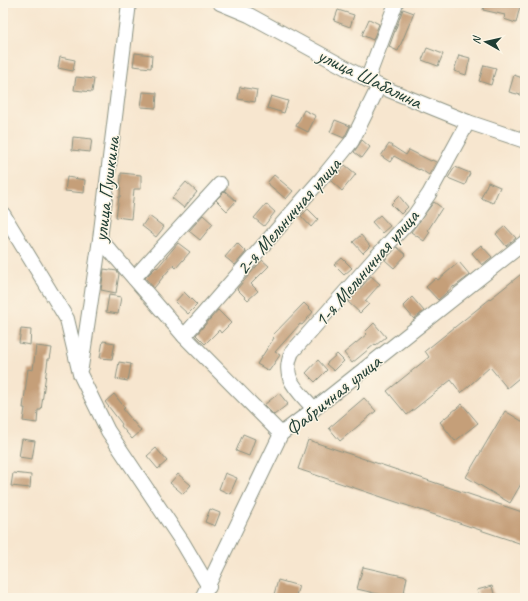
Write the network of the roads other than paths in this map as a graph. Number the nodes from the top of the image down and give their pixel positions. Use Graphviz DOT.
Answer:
graph roads {
  1 [pos="129,3"];
  2 [pos="220,3"];
  3 [pos="396,3"];
  4 [pos="250,9"];
  5 [pos="373,83"];
  6 [pos="468,122"];
  7 [pos="525,141"];
  8 [pos="220,184"];
  9 [pos="3,214"];
  10 [pos="100,239"];
  11 [pos="525,242"];
  12 [pos="134,278"];
  13 [pos="184,336"];
  14 [pos="80,374"];
  15 [pos="314,409"];
  16 [pos="281,434"];
  17 [pos="205,593"];
  1 -- 10 [label="street, улица Пушкина"];
  2 -- 4 [label="street, улица Шабалина"];
  3 -- 5 [label="street, 2-я Мельничная улица"];
  4 -- 5 [label="street, улица Шабалина"];
  5 -- 6 [label="street, улица Шабалина"];
  5 -- 13 [label="street, 2-я Мельничная улица"];
  6 -- 7 [label="street, улица Шабалина"];
  6 -- 15 [label="street, 1-я Мельничная улица"];
  8 -- 12 [label="street"];
  9 -- 14 [label="street"];
  10 -- 12 [label="street"];
  10 -- 14 [label="street, улица Пушкина"];
  11 -- 15 [label="street, Фабричная улица"];
  12 -- 13 [label="street"];
  13 -- 16 [label="street"];
  14 -- 17 [label="street"];
  15 -- 16 [label="street, Фабричная улица"];
  16 -- 17 [label="street, Фабричная улица"];
}
